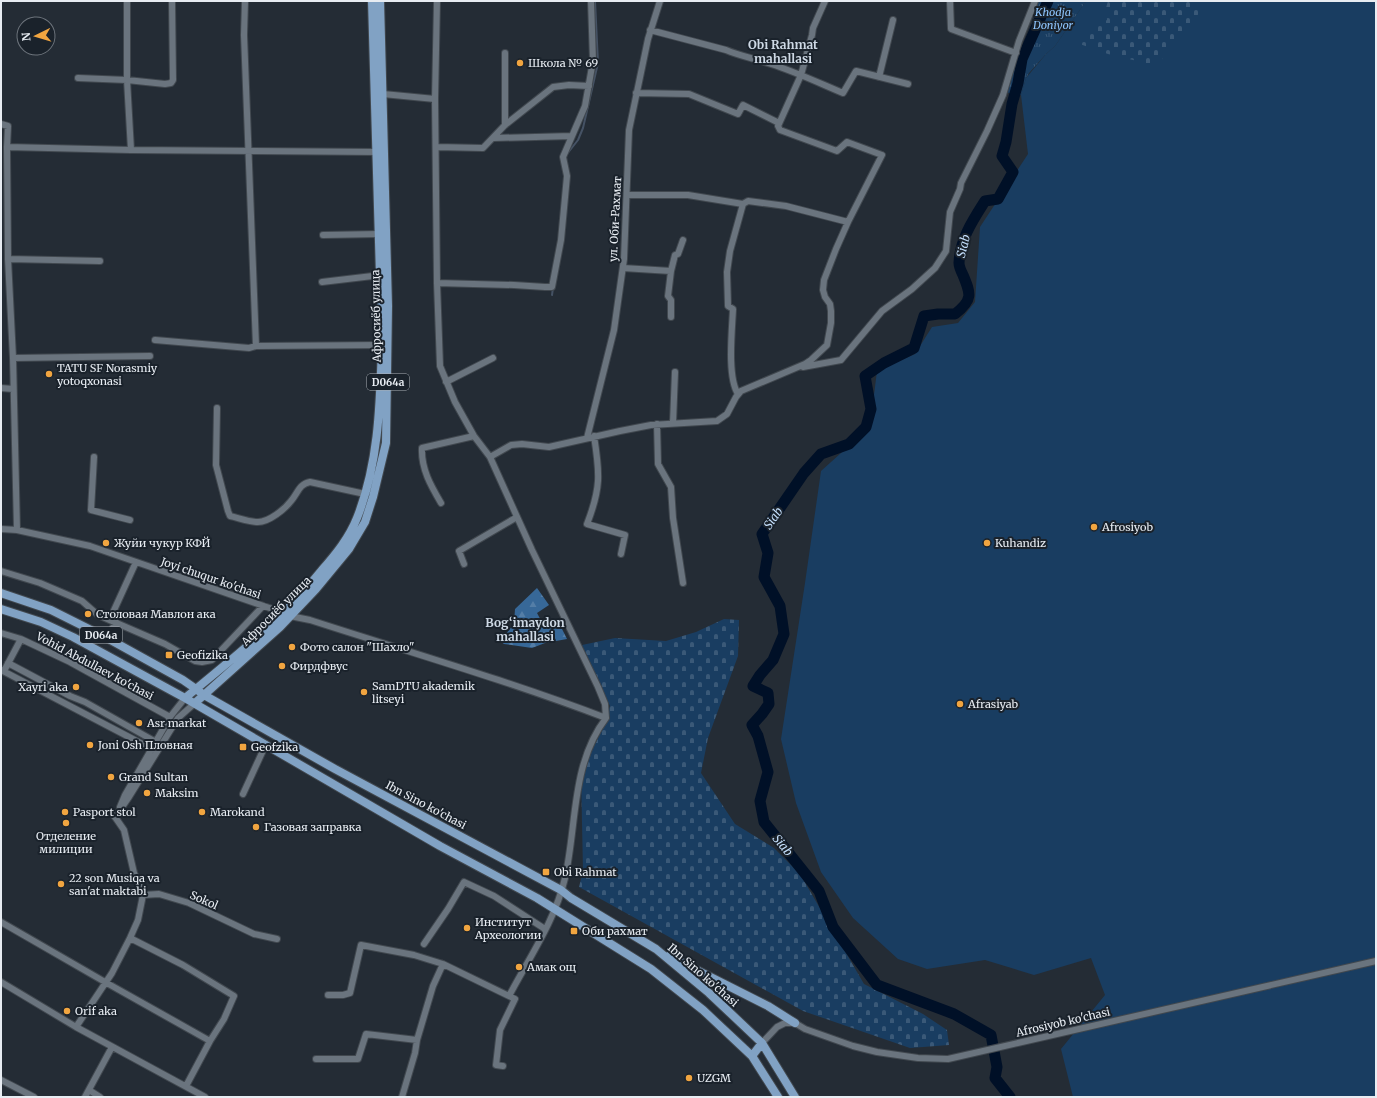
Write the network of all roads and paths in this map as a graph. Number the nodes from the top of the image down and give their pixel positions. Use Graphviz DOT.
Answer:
graph roads {
  1 [pos="127,1"];
  2 [pos="172,1"];
  3 [pos="245,1"];
  4 [pos="372,1"];
  5 [pos="380,1"];
  6 [pos="437,1"];
  7 [pos="591,1"];
  8 [pos="660,1"];
  9 [pos="825,1"];
  10 [pos="950,1"];
  11 [pos="1036,1"];
  12 [pos="893,20"];
  13 [pos="650,30"];
  14 [pos="377,31"];
  15 [pos="505,53"];
  16 [pos="1016,53"];
  17 [pos="801,75"];
  18 [pos="880,77"];
  19 [pos="78,78"];
  20 [pos="127,80"];
  21 [pos="908,84"];
  22 [pos="589,86"];
  23 [pos="636,93"];
  24 [pos="383,94"];
  25 [pos="435,99"];
  26 [pos="779,123"];
  27 [pos="1,124"];
  28 [pos="505,125"];
  29 [pos="572,136"];
  30 [pos="494,138"];
  31 [pos="7,147"];
  32 [pos="436,147"];
  33 [pos="131,150"];
  34 [pos="249,151"];
  35 [pos="381,152"];
  36 [pos="627,195"];
  37 [pos="743,204"];
  38 [pos="848,222"];
  39 [pos="380,234"];
  40 [pos="323,235"];
  41 [pos="683,240"];
  42 [pos="8,259"];
  43 [pos="100,261"];
  44 [pos="623,268"];
  45 [pos="671,271"];
  46 [pos="380,275"];
  47 [pos="322,282"];
  48 [pos="436,283"];
  49 [pos="671,317"];
  50 [pos="155,340"];
  51 [pos="382,345"];
  52 [pos="256,346"];
  53 [pos="150,356"];
  54 [pos="13,358"];
  55 [pos="493,358"];
  56 [pos="798,367"];
  57 [pos="675,372"];
  58 [pos="446,382"];
  59 [pos="1,388"];
  60 [pos="13,389"];
  61 [pos="738,394"];
  62 [pos="217,408"];
  63 [pos="673,423"];
  64 [pos="657,424"];
  65 [pos="474,436"];
  66 [pos="590,437"];
  67 [pos="94,457"];
  68 [pos="490,457"];
  69 [pos="365,494"];
  70 [pos="441,503"];
  71 [pos="517,517"];
  72 [pos="130,520"];
  73 [pos="1,529"];
  74 [pos="17,530"];
  75 [pos="621,554"];
  76 [pos="136,562"];
  77 [pos="464,564"];
  78 [pos="1,571"];
  79 [pos="684,583"];
  80 [pos="1,593"];
  81 [pos="263,606"];
  82 [pos="1,609"];
  83 [pos="287,614"];
  84 [pos="113,621"];
  85 [pos="1,633"];
  86 [pos="108,638"];
  87 [pos="21,639"];
  88 [pos="8,663"];
  89 [pos="2,671"];
  90 [pos="196,689"];
  91 [pos="204,696"];
  92 [pos="185,698"];
  93 [pos="195,704"];
  94 [pos="170,718"];
  95 [pos="606,718"];
  96 [pos="156,742"];
  97 [pos="266,744"];
  98 [pos="152,749"];
  99 [pos="243,794"];
  100 [pos="115,817"];
  101 [pos="561,890"];
  102 [pos="143,895"];
  103 [pos="555,910"];
  104 [pos="1,922"];
  105 [pos="545,929"];
  106 [pos="130,938"];
  107 [pos="277,939"];
  108 [pos="424,944"];
  109 [pos="656,949"];
  110 [pos="1376,961"];
  111 [pos="443,964"];
  112 [pos="1,982"];
  113 [pos="105,982"];
  114 [pos="328,995"];
  115 [pos="509,996"];
  116 [pos="795,1023"];
  117 [pos="76,1027"];
  118 [pos="417,1040"];
  119 [pos="210,1041"];
  120 [pos="762,1043"];
  121 [pos="112,1047"];
  122 [pos="752,1056"];
  123 [pos="316,1059"];
  124 [pos="503,1066"];
  125 [pos="1,1080"];
  126 [pos="186,1086"];
  127 [pos="88,1090"];
  128 [pos="34,1097"];
  129 [pos="85,1097"];
  130 [pos="100,1097"];
  131 [pos="205,1097"];
  132 [pos="402,1097"];
  133 [pos="778,1097"];
  134 [pos="796,1097"];
  1 -- 20 [label="street"];
  2 -- 20 [label="street"];
  3 -- 34 [label="street"];
  4 -- 14 [label="main road, Афросиёб улица / D064a"];
  5 -- 14 [label="main road, Афросиёб улица / D064a"];
  6 -- 25 [label="street"];
  7 -- 22 [label="street"];
  8 -- 13 [label="street, ул. Оби-Рахмат"];
  9 -- 17 [label="street"];
  10 -- 16 [label="street"];
  11 -- 16 [label="street"];
  12 -- 18 [label="street"];
  13 -- 17 [label="street"];
  13 -- 23 [label="street, ул. Оби-Рахмат"];
  14 -- 24 [label="main road, Афросиёб улица / D064a"];
  14 -- 35 [label="main road, Афросиёб улица / D064a"];
  15 -- 28 [label="street"];
  16 -- 56 [label="street"];
  17 -- 18 [label="street"];
  17 -- 26 [label="street"];
  18 -- 21 [label="street"];
  19 -- 20 [label="street"];
  20 -- 33 [label="street"];
  22 -- 28 [label="street"];
  22 -- 29 [label="street"];
  23 -- 26 [label="street"];
  23 -- 36 [label="street, ул. Оби-Рахмат"];
  24 -- 25 [label="street"];
  24 -- 35 [label="main road, Афросиёб улица / D064a"];
  25 -- 32 [label="street"];
  26 -- 38 [label="street"];
  27 -- 31 [label="street"];
  28 -- 30 [label="street"];
  29 -- 30 [label="street"];
  29 -- 48 [label="street"];
  30 -- 32 [label="street"];
  31 -- 33 [label="street"];
  31 -- 42 [label="street"];
  32 -- 48 [label="street"];
  33 -- 34 [label="street"];
  34 -- 35 [label="street"];
  34 -- 52 [label="street"];
  35 -- 39 [label="main road, Афросиёб улица / D064a"];
  35 -- 83 [label="main road, Афросиёб улица / D064a"];
  36 -- 37 [label="street"];
  36 -- 44 [label="street, ул. Оби-Рахмат"];
  37 -- 38 [label="street"];
  37 -- 61 [label="street"];
  38 -- 56 [label="street"];
  39 -- 40 [label="street"];
  39 -- 46 [label="main road, Афросиёб улица / D064a"];
  41 -- 45 [label="street"];
  42 -- 43 [label="street"];
  42 -- 54 [label="street"];
  44 -- 45 [label="street"];
  44 -- 66 [label="street, ул. Оби-Рахмат"];
  45 -- 49 [label="street"];
  46 -- 47 [label="street"];
  46 -- 51 [label="main road, Афросиёб улица / D064a"];
  48 -- 58 [label="street"];
  50 -- 52 [label="street"];
  51 -- 52 [label="street"];
  51 -- 69 [label="main road, Афросиёб улица / D064a"];
  53 -- 54 [label="street"];
  54 -- 60 [label="street"];
  55 -- 58 [label="street"];
  56 -- 61 [label="street"];
  57 -- 63 [label="street"];
  58 -- 65 [label="street"];
  59 -- 60 [label="street"];
  60 -- 74 [label="street"];
  61 -- 63 [label="street"];
  62 -- 69 [label="street"];
  63 -- 64 [label="street"];
  64 -- 66 [label="street"];
  64 -- 79 [label="street"];
  65 -- 68 [label="street"];
  65 -- 70 [label="street"];
  66 -- 68 [label="street"];
  66 -- 75 [label="street"];
  67 -- 72 [label="street"];
  68 -- 71 [label="street"];
  69 -- 83 [label="main road, Афросиёб улица / D064a"];
  71 -- 77 [label="street"];
  71 -- 95 [label="street"];
  73 -- 74 [label="street, Joyi chuqur ko'chasi"];
  74 -- 76 [label="street, Joyi chuqur ko'chasi"];
  76 -- 81 [label="street, Joyi chuqur ko'chasi"];
  76 -- 84 [label="street"];
  78 -- 84 [label="street"];
  80 -- 86 [label="main road, Ibn Sino ko'chasi / D064a"];
  81 -- 83 [label="street, Joyi chuqur ko'chasi"];
  81 -- 84 [label="street"];
  82 -- 92 [label="main road, D064a"];
  83 -- 90 [label="main road, Афросиёб улица / D064a"];
  83 -- 91 [label="main road, Афросиёб улица / D064a"];
  83 -- 95 [label="street, Joyi chuqur ko'chasi"];
  84 -- 86 [label="street"];
  85 -- 87 [label="street"];
  86 -- 90 [label="main road, Ibn Sino ko'chasi / D064a"];
  87 -- 88 [label="street, Vohid Abdullaev ko'chasi"];
  87 -- 94 [label="street, Vohid Abdullaev ko'chasi"];
  88 -- 89 [label="street, Vohid Abdullaev ko'chasi"];
  88 -- 96 [label="street"];
  89 -- 98 [label="street"];
  90 -- 91 [label="main road, Ibn Sino ko'chasi / D064a"];
  90 -- 92 [label="main road, Афросиёб улица / D064a"];
  91 -- 93 [label="main road, Афросиёб улица / D064a"];
  91 -- 101 [label="main road, Ibn Sino ko'chasi"];
  92 -- 93 [label="main road, D064a"];
  92 -- 94 [label="street"];
  93 -- 97 [label="main road"];
  93 -- 100 [label="street"];
  94 -- 96 [label="street"];
  95 -- 101 [label="street"];
  96 -- 98 [label="street"];
  97 -- 99 [label="street"];
  97 -- 103 [label="main road"];
  98 -- 100 [label="street"];
  100 -- 102 [label="street"];
  101 -- 103 [label="street"];
  101 -- 109 [label="main road, Ibn Sino ko'chasi"];
  102 -- 106 [label="street"];
  102 -- 107 [label="street, Sokol"];
  103 -- 105 [label="street"];
  103 -- 122 [label="main road"];
  104 -- 113 [label="street"];
  105 -- 108 [label="street"];
  105 -- 115 [label="street"];
  106 -- 113 [label="street"];
  106 -- 119 [label="street"];
  109 -- 116 [label="main road"];
  109 -- 120 [label="main road, Ibn Sino ko'chasi"];
  110 -- 116 [label="street, Afrosiyob ko'chasi"];
  111 -- 114 [label="street"];
  111 -- 115 [label="street"];
  111 -- 118 [label="street"];
  112 -- 117 [label="street"];
  113 -- 117 [label="street"];
  113 -- 119 [label="street"];
  115 -- 124 [label="street"];
  116 -- 120 [label="street"];
  117 -- 121 [label="street"];
  118 -- 123 [label="street"];
  118 -- 132 [label="street"];
  119 -- 126 [label="street"];
  120 -- 122 [label="main road"];
  120 -- 134 [label="main road, Ibn Sino ko'chasi"];
  121 -- 126 [label="street"];
  121 -- 127 [label="street"];
  122 -- 133 [label="main road"];
  125 -- 128 [label="street"];
  126 -- 131 [label="street"];
  127 -- 129 [label="street"];
  127 -- 130 [label="street"];
}
